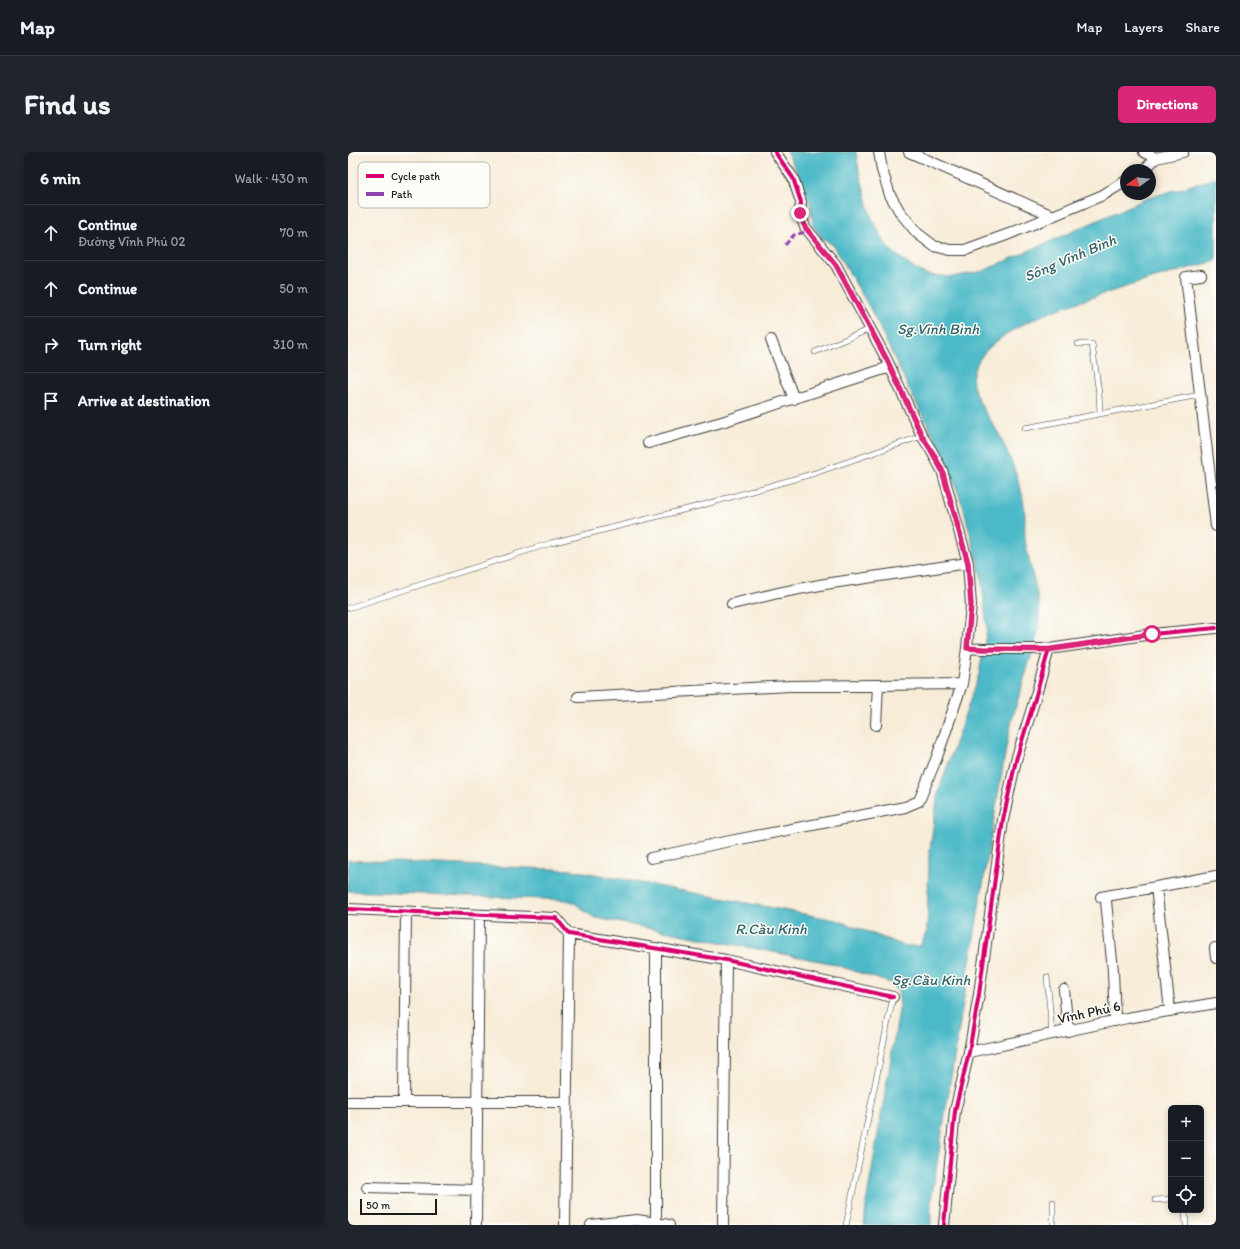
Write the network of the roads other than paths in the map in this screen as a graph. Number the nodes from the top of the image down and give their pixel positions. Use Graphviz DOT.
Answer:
graph roads {
  1 [pos="775,152"];
  2 [pos="879,152"];
  3 [pos="910,152"];
  4 [pos="1144,152"];
  5 [pos="1183,152"];
  6 [pos="1156,158"];
  7 [pos="1150,164"];
  8 [pos="1120,185"];
  9 [pos="1053,216"];
  10 [pos="1201,275"];
  11 [pos="870,329"];
  12 [pos="771,340"];
  13 [pos="1078,344"];
  14 [pos="815,352"];
  15 [pos="890,367"];
  16 [pos="1200,395"];
  17 [pos="794,399"];
  18 [pos="1100,414"];
  19 [pos="1025,428"];
  20 [pos="922,436"];
  21 [pos="648,444"];
  22 [pos="1215,514"];
  23 [pos="1216,526"];
  24 [pos="968,563"];
  25 [pos="732,604"];
  26 [pos="348,608"];
  27 [pos="1216,628"];
  28 [pos="967,648"];
  29 [pos="1045,649"];
  30 [pos="962,684"];
  31 [pos="878,685"];
  32 [pos="578,697"];
  33 [pos="876,725"];
  34 [pos="651,858"];
  35 [pos="1216,876"];
  36 [pos="1156,887"];
  37 [pos="348,910"];
  38 [pos="406,912"];
  39 [pos="478,915"];
  40 [pos="569,934"];
  41 [pos="656,948"];
  42 [pos="726,960"];
  43 [pos="1047,977"];
  44 [pos="1064,990"];
  45 [pos="893,997"];
  46 [pos="1216,1003"];
  47 [pos="1170,1011"];
  48 [pos="1115,1021"];
  49 [pos="1068,1031"];
  50 [pos="1052,1034"];
  51 [pos="969,1052"];
  52 [pos="348,1102"];
  53 [pos="404,1102"];
  54 [pos="477,1102"];
  55 [pos="567,1102"];
  56 [pos="367,1187"];
  57 [pos="477,1190"];
  58 [pos="1168,1199"];
  59 [pos="1155,1200"];
  60 [pos="1054,1202"];
  61 [pos="1185,1213"];
  62 [pos="656,1223"];
  63 [pos="476,1225"];
  64 [pos="565,1225"];
  65 [pos="591,1225"];
  66 [pos="669,1225"];
  67 [pos="723,1225"];
  68 [pos="846,1225"];
  69 [pos="944,1225"];
  70 [pos="1053,1225"];
  71 [pos="1186,1225"];
  1 -- 11 [label="street"];
  2 -- 9 [label="street"];
  3 -- 9 [label="street"];
  4 -- 6 [label="street"];
  5 -- 6 [label="street"];
  6 -- 7 [label="street"];
  8 -- 9 [label="street"];
  10 -- 16 [label="street"];
  11 -- 14 [label="lane"];
  11 -- 15 [label="street"];
  12 -- 17 [label="street"];
  13 -- 18 [label="lane"];
  15 -- 17 [label="street"];
  15 -- 20 [label="street"];
  16 -- 18 [label="lane"];
  16 -- 22 [label="street"];
  17 -- 21 [label="street"];
  18 -- 19 [label="lane"];
  20 -- 24 [label="street"];
  20 -- 26 [label="lane"];
  22 -- 23 [label="street"];
  24 -- 25 [label="street"];
  24 -- 28 [label="street"];
  27 -- 29 [label="street"];
  28 -- 29 [label="street"];
  28 -- 30 [label="street"];
  29 -- 51 [label="street"];
  30 -- 31 [label="street"];
  30 -- 34 [label="street"];
  31 -- 32 [label="street"];
  31 -- 33 [label="street"];
  35 -- 36 [label="street"];
  36 -- 47 [label="street"];
  36 -- 48 [label="street"];
  37 -- 38 [label="street"];
  38 -- 39 [label="street"];
  38 -- 53 [label="street"];
  39 -- 40 [label="street"];
  39 -- 54 [label="street"];
  40 -- 41 [label="street"];
  40 -- 55 [label="street"];
  41 -- 42 [label="street"];
  41 -- 62 [label="street"];
  42 -- 45 [label="street"];
  42 -- 67 [label="street"];
  43 -- 50 [label="lane"];
  44 -- 49 [label="street"];
  45 -- 68 [label="lane"];
  46 -- 47 [label="street, Vĩnh Phú 6"];
  47 -- 48 [label="street, Vĩnh Phú 6"];
  48 -- 49 [label="street, Vĩnh Phú 6"];
  49 -- 50 [label="street, Vĩnh Phú 6"];
  50 -- 51 [label="street, Vĩnh Phú 6"];
  51 -- 69 [label="street"];
  52 -- 53 [label="street"];
  53 -- 54 [label="street"];
  54 -- 55 [label="street"];
  54 -- 57 [label="street"];
  55 -- 64 [label="street"];
  56 -- 57 [label="street"];
  57 -- 63 [label="street"];
  58 -- 59 [label="lane"];
  60 -- 70 [label="lane"];
  61 -- 71 [label="lane"];
  62 -- 65 [label="street"];
  62 -- 66 [label="street"];
}
